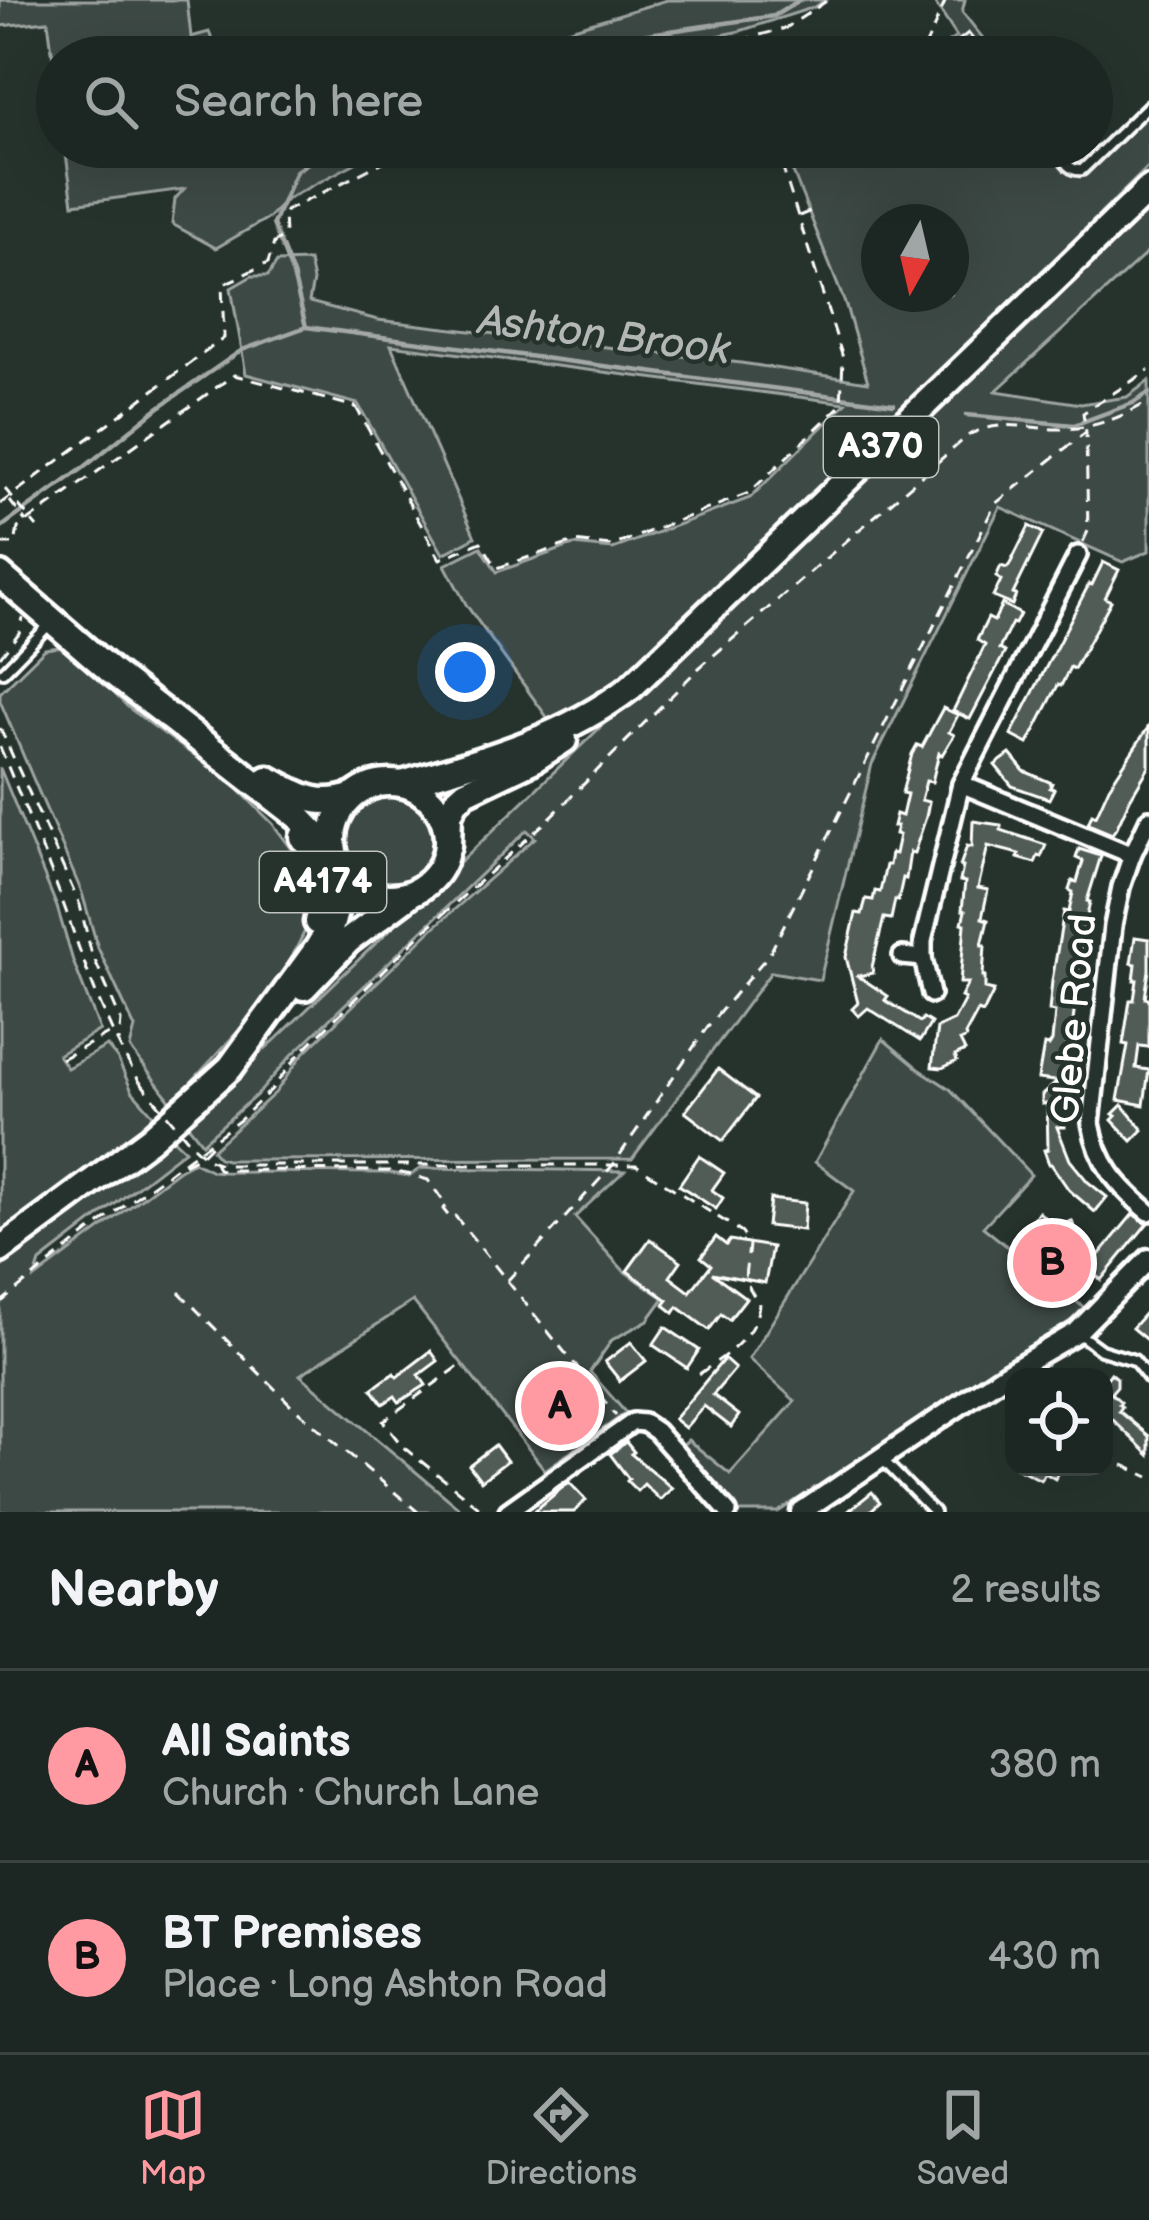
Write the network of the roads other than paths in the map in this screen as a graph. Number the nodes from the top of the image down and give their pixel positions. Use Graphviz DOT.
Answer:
graph roads {
  1 [pos="1149,105"];
  2 [pos="1113,140"];
  3 [pos="1149,190"];
  4 [pos="1078,555"];
  5 [pos="0,575"];
  6 [pos="52,622"];
  7 [pos="3,671"];
  8 [pos="581,720"];
  9 [pos="228,760"];
  10 [pos="402,784"];
  11 [pos="962,784"];
  12 [pos="353,796"];
  13 [pos="1149,819"];
  14 [pos="448,846"];
  15 [pos="1132,855"];
  16 [pos="340,868"];
  17 [pos="410,895"];
  18 [pos="902,956"];
  19 [pos="923,958"];
  20 [pos="931,994"];
  21 [pos="263,1025"];
  22 [pos="1149,1212"];
  23 [pos="0,1250"];
  24 [pos="1148,1264"];
  25 [pos="1077,1332"];
  26 [pos="1025,1368"];
  27 [pos="1149,1379"];
  28 [pos="1005,1382"];
  29 [pos="881,1458"];
  30 [pos="821,1506"];
  31 [pos="508,1511"];
  32 [pos="728,1512"];
  33 [pos="801,1512"];
  34 [pos="934,1512"];
  1 -- 2 [label="lane"];
  3 -- 8 [label="main road, A370"];
  4 -- 11 [label="street"];
  5 -- 6 [label="main road, A4174"];
  6 -- 7 [label="lane"];
  6 -- 9 [label="main road, A4174"];
  8 -- 10 [label="main road, A370"];
  8 -- 14 [label="main road, A370"];
  9 -- 12 [label="main road"];
  9 -- 16 [label="main road"];
  9 -- 21 [label="main road, A4174"];
  10 -- 12 [label="main road"];
  10 -- 14 [label="main road"];
  11 -- 15 [label="street"];
  11 -- 19 [label="street"];
  12 -- 16 [label="main road"];
  13 -- 15 [label="street, Glebe Road"];
  14 -- 17 [label="main road"];
  15 -- 22 [label="street, Glebe Road"];
  16 -- 17 [label="main road"];
  16 -- 21 [label="main road"];
  17 -- 21 [label="main road"];
  18 -- 19 [label="street"];
  19 -- 20 [label="street"];
  21 -- 23 [label="main road"];
  24 -- 25 [label="street"];
  25 -- 26 [label="street"];
  25 -- 27 [label="lane"];
  28 -- 29 [label="street"];
  29 -- 30 [label="street"];
  29 -- 34 [label="lane"];
  30 -- 33 [label="street"];
  31 -- 32 [label="street"];
}
